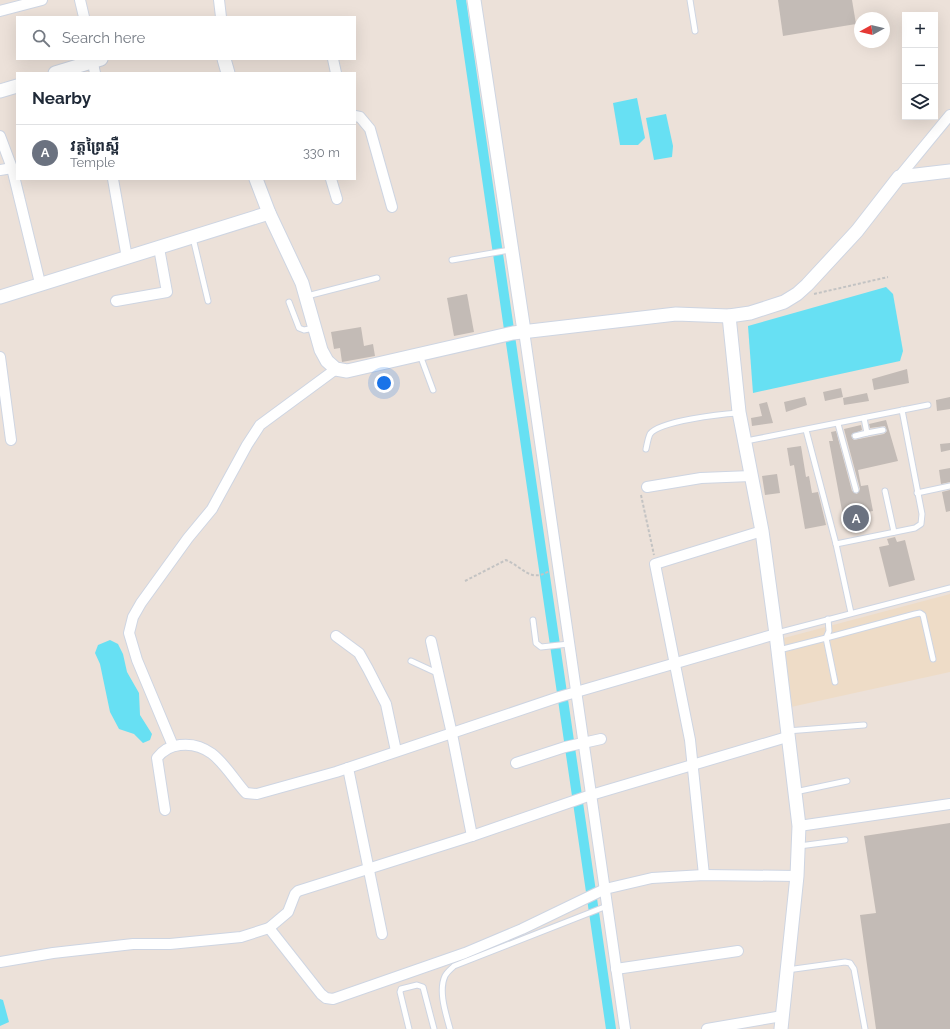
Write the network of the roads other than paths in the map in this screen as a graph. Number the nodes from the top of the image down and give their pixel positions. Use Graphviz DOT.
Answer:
graph roads {
  1 [pos="42,0"];
  2 [pos="80,0"];
  3 [pos="219,0"];
  4 [pos="474,0"];
  5 [pos="691,0"];
  6 [pos="0,11"];
  7 [pos="84,16"];
  8 [pos="222,16"];
  9 [pos="694,31"];
  10 [pos="224,60"];
  11 [pos="333,60"];
  12 [pos="95,63"];
  13 [pos="59,72"];
  14 [pos="228,72"];
  15 [pos="336,72"];
  16 [pos="16,86"];
  17 [pos="0,91"];
  18 [pos="356,116"];
  19 [pos="950,116"];
  20 [pos="0,136"];
  21 [pos="12,168"];
  22 [pos="0,170"];
  23 [pos="950,171"];
  24 [pos="899,177"];
  25 [pos="113,180"];
  26 [pos="256,180"];
  27 [pos="331,180"];
  28 [pos="337,199"];
  29 [pos="392,208"];
  30 [pos="269,213"];
  31 [pos="193,237"];
  32 [pos="159,248"];
  33 [pos="507,250"];
  34 [pos="127,258"];
  35 [pos="452,260"];
  36 [pos="377,278"];
  37 [pos="40,283"];
  38 [pos="306,296"];
  39 [pos="0,297"];
  40 [pos="116,301"];
  41 [pos="208,302"];
  42 [pos="288,302"];
  43 [pos="729,316"];
  44 [pos="315,328"];
  45 [pos="514,333"];
  46 [pos="420,354"];
  47 [pos="0,357"];
  48 [pos="336,369"];
  49 [pos="2,389"];
  50 [pos="433,390"];
  51 [pos="928,405"];
  52 [pos="902,410"];
  53 [pos="739,412"];
  54 [pos="864,418"];
  55 [pos="838,424"];
  56 [pos="806,430"];
  57 [pos="883,430"];
  58 [pos="867,433"];
  59 [pos="856,436"];
  60 [pos="11,440"];
  61 [pos="745,441"];
  62 [pos="646,449"];
  63 [pos="751,476"];
  64 [pos="950,486"];
  65 [pos="647,487"];
  66 [pos="856,490"];
  67 [pos="885,491"];
  68 [pos="917,493"];
  69 [pos="762,532"];
  70 [pos="894,532"];
  71 [pos="836,544"];
  72 [pos="950,588"];
  73 [pos="851,614"];
  74 [pos="533,620"];
  75 [pos="828,620"];
  76 [pos="776,634"];
  77 [pos="336,636"];
  78 [pos="826,638"];
  79 [pos="430,641"];
  80 [pos="565,644"];
  81 [pos="778,650"];
  82 [pos="933,659"];
  83 [pos="412,660"];
  84 [pos="675,664"];
  85 [pos="437,674"];
  86 [pos="835,682"];
  87 [pos="568,695"];
  88 [pos="864,725"];
  89 [pos="452,734"];
  90 [pos="787,734"];
  91 [pos="601,739"];
  92 [pos="580,744"];
  93 [pos="173,746"];
  94 [pos="396,751"];
  95 [pos="516,763"];
  96 [pos="693,763"];
  97 [pos="348,768"];
  98 [pos="847,781"];
  99 [pos="794,792"];
  100 [pos="587,796"];
  101 [pos="950,804"];
  102 [pos="166,810"];
  103 [pos="799,826"];
  104 [pos="472,836"];
  105 [pos="845,840"];
  106 [pos="799,846"];
  107 [pos="370,867"];
  108 [pos="704,875"];
  109 [pos="797,876"];
  110 [pos="601,890"];
  111 [pos="604,907"];
  112 [pos="269,928"];
  113 [pos="382,934"];
  114 [pos="738,951"];
  115 [pos="0,962"];
  116 [pos="616,969"];
  117 [pos="786,970"];
  118 [pos="782,1016"];
  119 [pos="409,1029"];
  120 [pos="434,1029"];
  121 [pos="450,1029"];
  122 [pos="625,1029"];
  123 [pos="707,1029"];
  124 [pos="781,1029"];
  125 [pos="864,1029"];
  1 -- 6 [label="street"];
  2 -- 7 [label="street"];
  3 -- 8 [label="street"];
  4 -- 33 [label="street"];
  5 -- 9 [label="lane"];
  10 -- 14 [label="street"];
  11 -- 15 [label="street"];
  12 -- 13 [label="street"];
  16 -- 17 [label="street"];
  18 -- 29 [label="street"];
  19 -- 24 [label="street"];
  20 -- 21 [label="street"];
  21 -- 22 [label="street"];
  21 -- 37 [label="street"];
  23 -- 24 [label="street"];
  24 -- 43 [label="street"];
  25 -- 34 [label="street"];
  26 -- 30 [label="street"];
  27 -- 28 [label="street"];
  30 -- 31 [label="street"];
  30 -- 38 [label="street"];
  31 -- 32 [label="street"];
  31 -- 41 [label="lane"];
  32 -- 34 [label="street"];
  32 -- 40 [label="street"];
  33 -- 35 [label="lane"];
  33 -- 45 [label="street"];
  34 -- 37 [label="street"];
  36 -- 38 [label="lane"];
  37 -- 39 [label="street"];
  38 -- 44 [label="street"];
  42 -- 44 [label="lane"];
  43 -- 45 [label="street"];
  43 -- 53 [label="street"];
  44 -- 48 [label="street"];
  45 -- 46 [label="street"];
  45 -- 80 [label="street"];
  46 -- 48 [label="street"];
  46 -- 50 [label="lane"];
  47 -- 49 [label="street"];
  48 -- 93 [label="street"];
  49 -- 60 [label="street"];
  51 -- 52 [label="lane"];
  52 -- 54 [label="lane"];
  52 -- 68 [label="lane"];
  53 -- 61 [label="street"];
  53 -- 62 [label="lane"];
  54 -- 55 [label="lane"];
  54 -- 58 [label="lane"];
  55 -- 56 [label="lane"];
  55 -- 66 [label="lane"];
  56 -- 61 [label="lane"];
  56 -- 71 [label="lane"];
  57 -- 58 [label="lane"];
  58 -- 59 [label="lane"];
  61 -- 63 [label="street"];
  63 -- 65 [label="street"];
  63 -- 69 [label="street"];
  64 -- 68 [label="lane"];
  67 -- 70 [label="lane"];
  68 -- 70 [label="lane"];
  69 -- 76 [label="street"];
  69 -- 84 [label="street"];
  70 -- 71 [label="lane"];
  71 -- 73 [label="lane"];
  72 -- 73 [label="lane"];
  73 -- 75 [label="lane"];
  74 -- 80 [label="lane"];
  75 -- 76 [label="lane"];
  75 -- 78 [label="lane"];
  76 -- 81 [label="street"];
  76 -- 84 [label="street"];
  77 -- 94 [label="street"];
  78 -- 81 [label="lane"];
  78 -- 82 [label="lane"];
  78 -- 86 [label="lane"];
  79 -- 85 [label="street"];
  80 -- 87 [label="street"];
  81 -- 90 [label="street"];
  83 -- 85 [label="lane"];
  84 -- 87 [label="street"];
  84 -- 96 [label="street"];
  85 -- 89 [label="street"];
  87 -- 89 [label="street"];
  87 -- 92 [label="street"];
  88 -- 90 [label="lane"];
  89 -- 94 [label="street"];
  89 -- 104 [label="street"];
  90 -- 96 [label="street"];
  90 -- 99 [label="street"];
  91 -- 92 [label="street"];
  92 -- 95 [label="street"];
  92 -- 100 [label="street"];
  93 -- 97 [label="street"];
  93 -- 102 [label="street"];
  94 -- 97 [label="street"];
  96 -- 100 [label="street"];
  96 -- 108 [label="street"];
  97 -- 107 [label="street"];
  98 -- 99 [label="lane"];
  99 -- 103 [label="street"];
  100 -- 104 [label="street"];
  100 -- 110 [label="street"];
  101 -- 103 [label="street"];
  103 -- 106 [label="street"];
  104 -- 107 [label="street"];
  105 -- 106 [label="lane"];
  106 -- 109 [label="street"];
  107 -- 112 [label="street"];
  107 -- 113 [label="street"];
  108 -- 109 [label="street"];
  108 -- 110 [label="street"];
  109 -- 117 [label="street"];
  110 -- 111 [label="street"];
  110 -- 112 [label="street"];
  111 -- 116 [label="street"];
  111 -- 121 [label="lane"];
  112 -- 115 [label="street"];
  114 -- 116 [label="street"];
  116 -- 122 [label="street"];
  117 -- 118 [label="street"];
  117 -- 125 [label="lane"];
  118 -- 123 [label="street"];
  118 -- 124 [label="street"];
  119 -- 120 [label="lane"];
}
